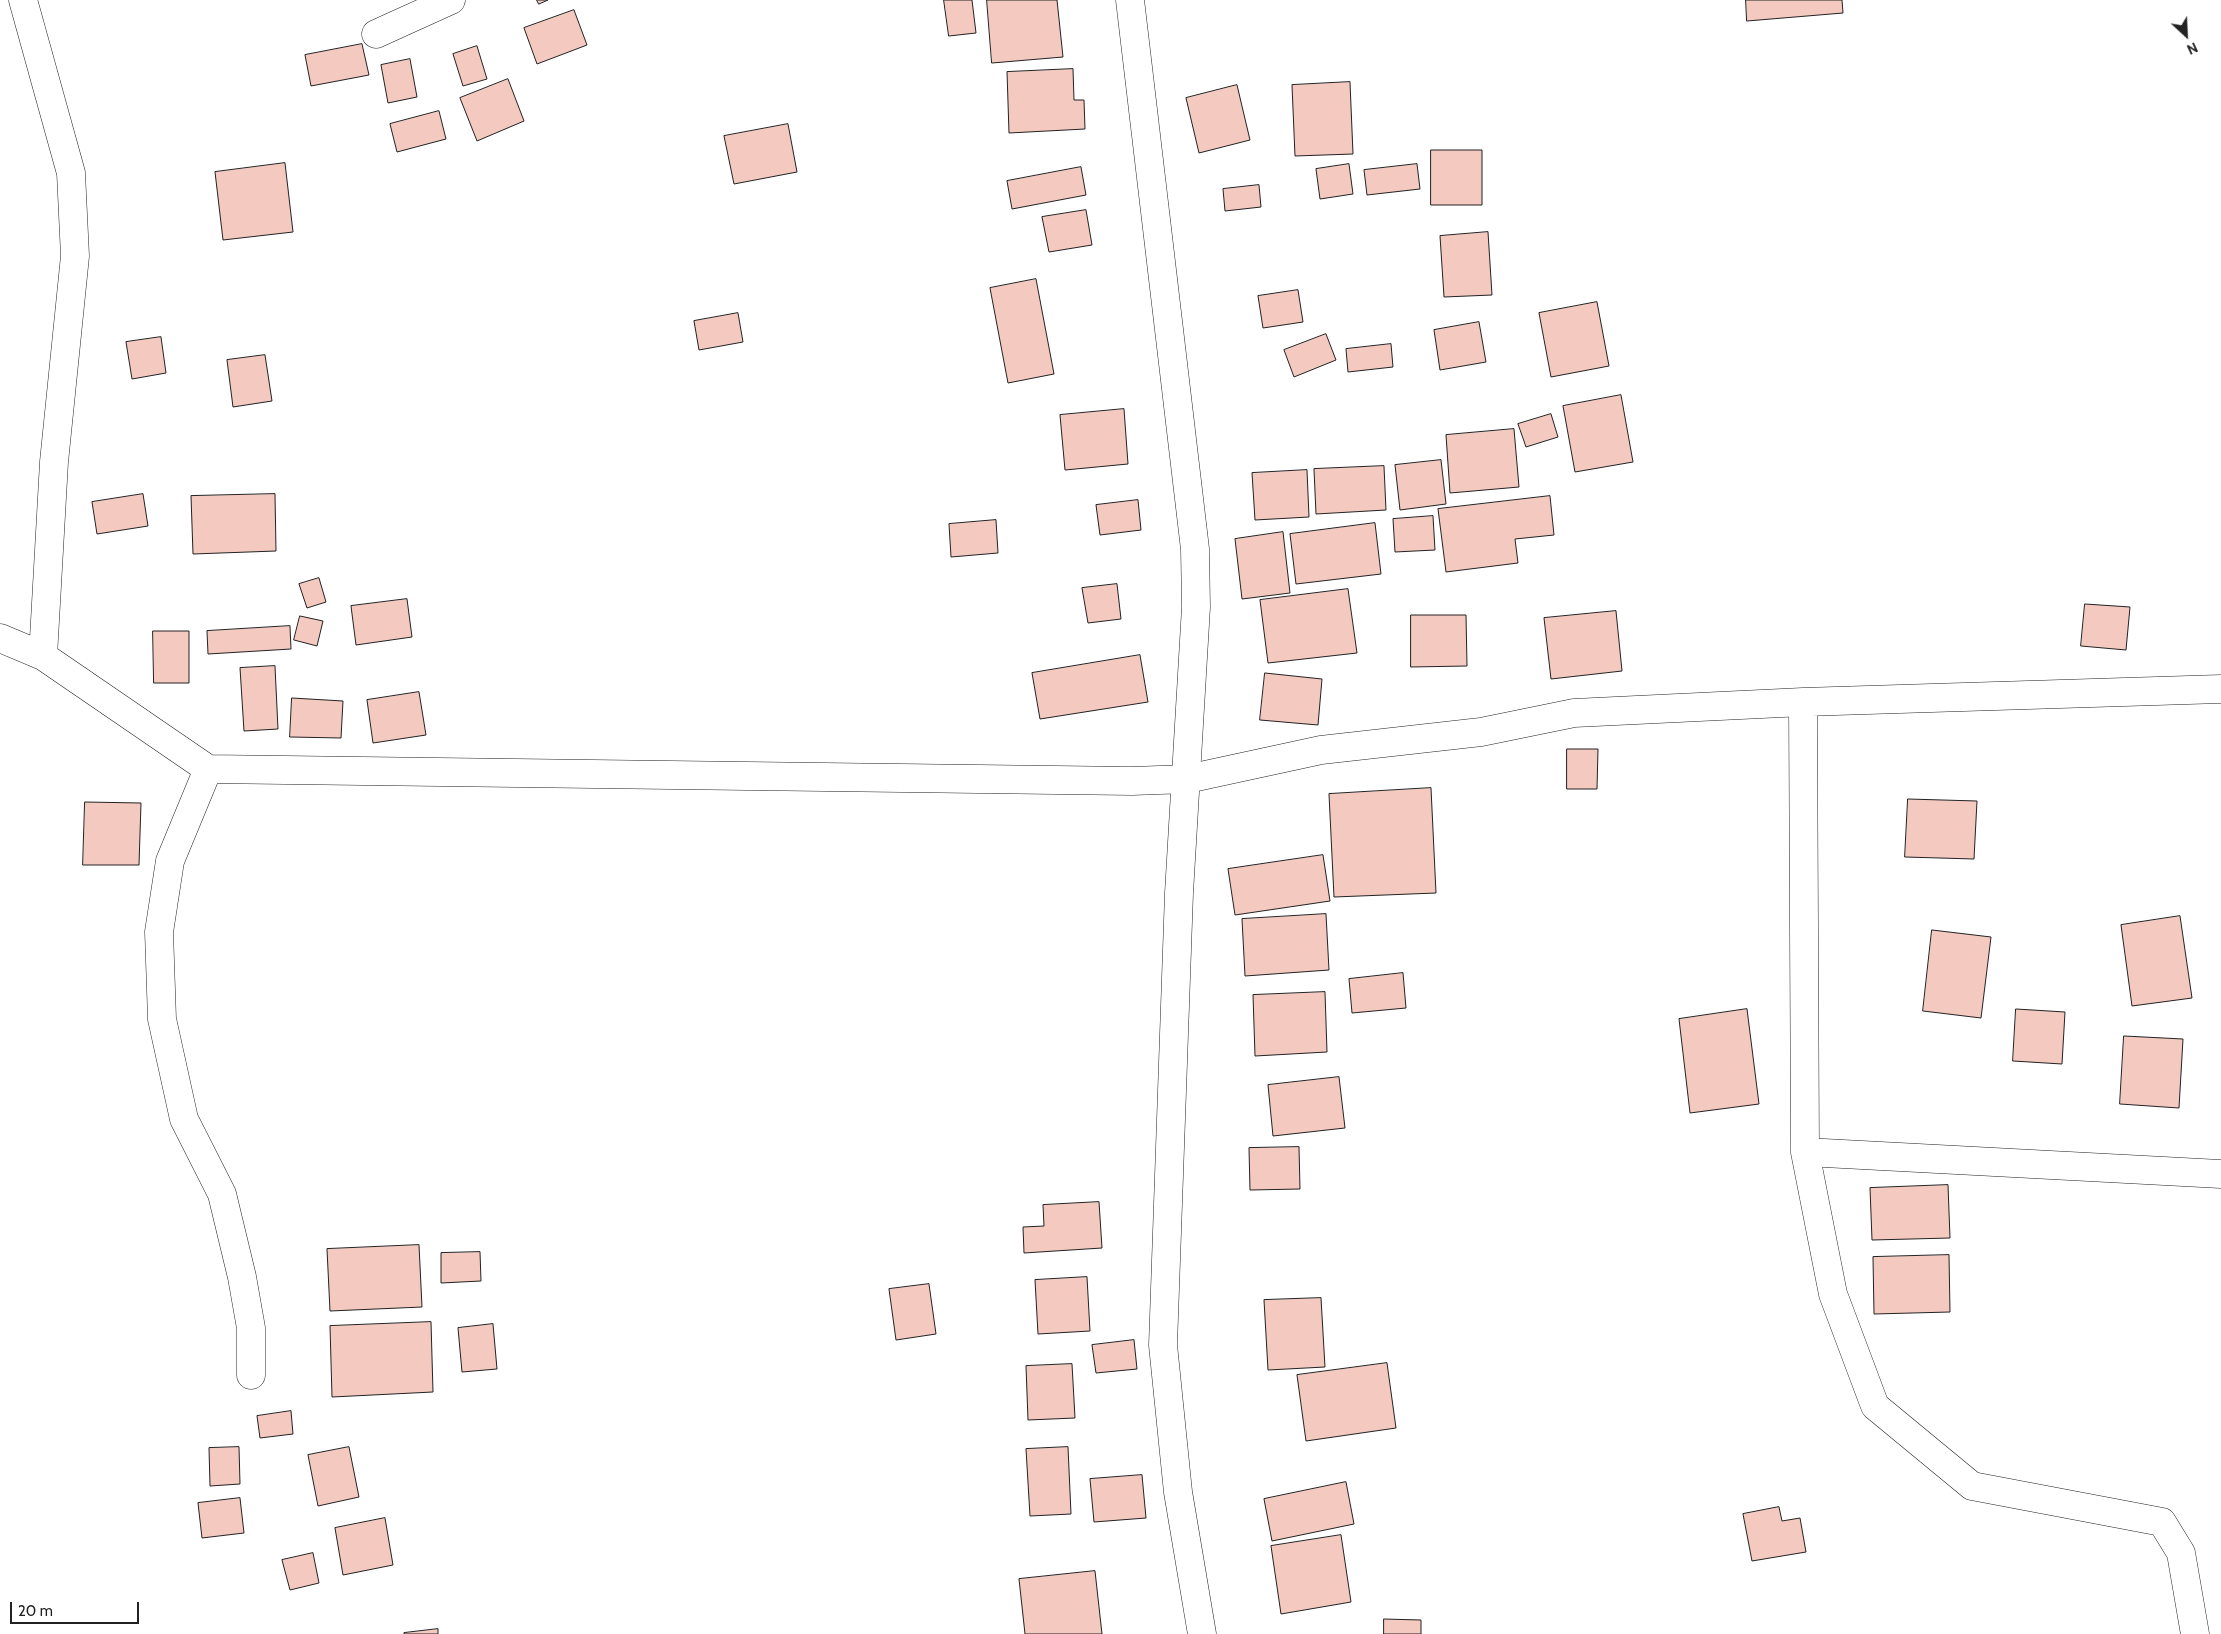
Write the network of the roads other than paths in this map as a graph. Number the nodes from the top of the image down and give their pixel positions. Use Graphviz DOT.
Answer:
graph roads {
  1 [pos="22,0"];
  2 [pos="451,0"];
  3 [pos="1130,0"];
  4 [pos="376,34"];
  5 [pos="0,638"];
  6 [pos="44,656"];
  7 [pos="2221,690"];
  8 [pos="1803,702"];
  9 [pos="208,769"];
  10 [pos="1187,779"];
  11 [pos="1805,1152"];
  12 [pos="2221,1174"];
  13 [pos="251,1376"];
  14 [pos="1202,1634"];
  15 [pos="2195,1634"];
  1 -- 6 [label="street"];
  2 -- 4 [label="street"];
  3 -- 10 [label="street"];
  5 -- 6 [label="street"];
  6 -- 9 [label="street"];
  7 -- 8 [label="street"];
  8 -- 10 [label="street"];
  8 -- 11 [label="street"];
  9 -- 10 [label="street"];
  9 -- 13 [label="street"];
  10 -- 14 [label="street"];
  11 -- 12 [label="street"];
  11 -- 15 [label="street"];
}
